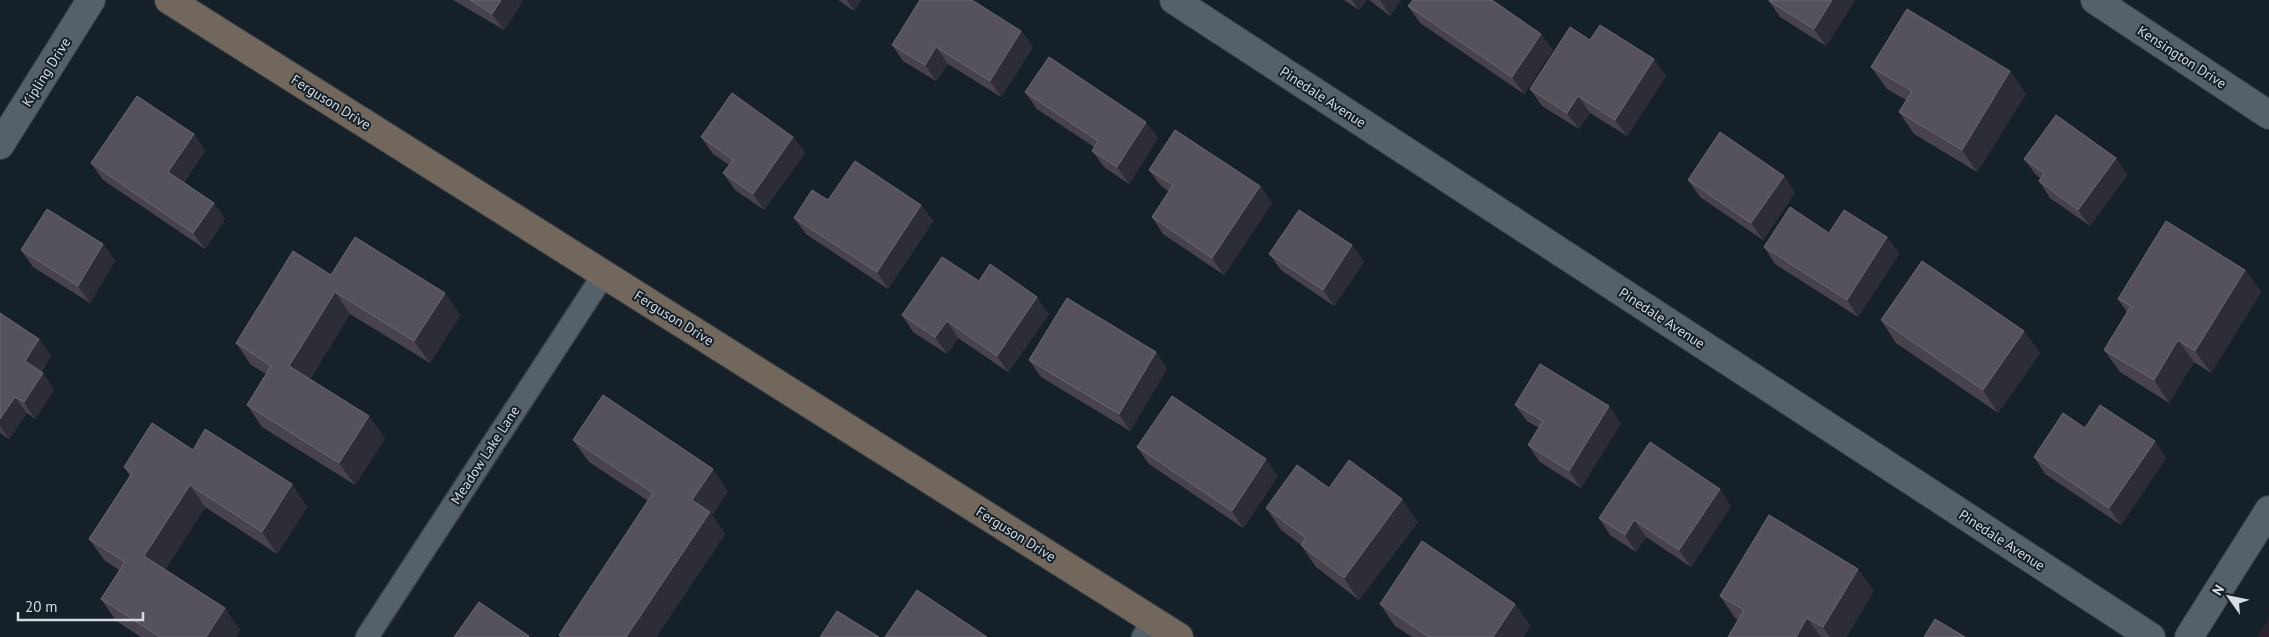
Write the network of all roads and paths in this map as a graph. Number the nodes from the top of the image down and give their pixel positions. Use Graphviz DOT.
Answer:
graph roads {
  1 [pos="91,0"];
  2 [pos="168,0"];
  3 [pos="1174,0"];
  4 [pos="2095,0"];
  5 [pos="2269,114"];
  6 [pos="0,145"];
  7 [pos="604,274"];
  8 [pos="2269,510"];
  9 [pos="1148,629"];
  10 [pos="367,637"];
  11 [pos="1179,637"];
  12 [pos="2151,637"];
  13 [pos="2188,637"];
  1 -- 6 [label="street, Kipling Drive"];
  2 -- 7 [label="street, Ferguson Drive"];
  3 -- 12 [label="street, Pinedale Avenue"];
  4 -- 5 [label="street, Kensington Drive"];
  7 -- 9 [label="street, Ferguson Drive"];
  7 -- 10 [label="lane, Meadow Lake Lane"];
  8 -- 13 [label="street"];
  9 -- 11 [label="street, Ferguson Drive"];
}
